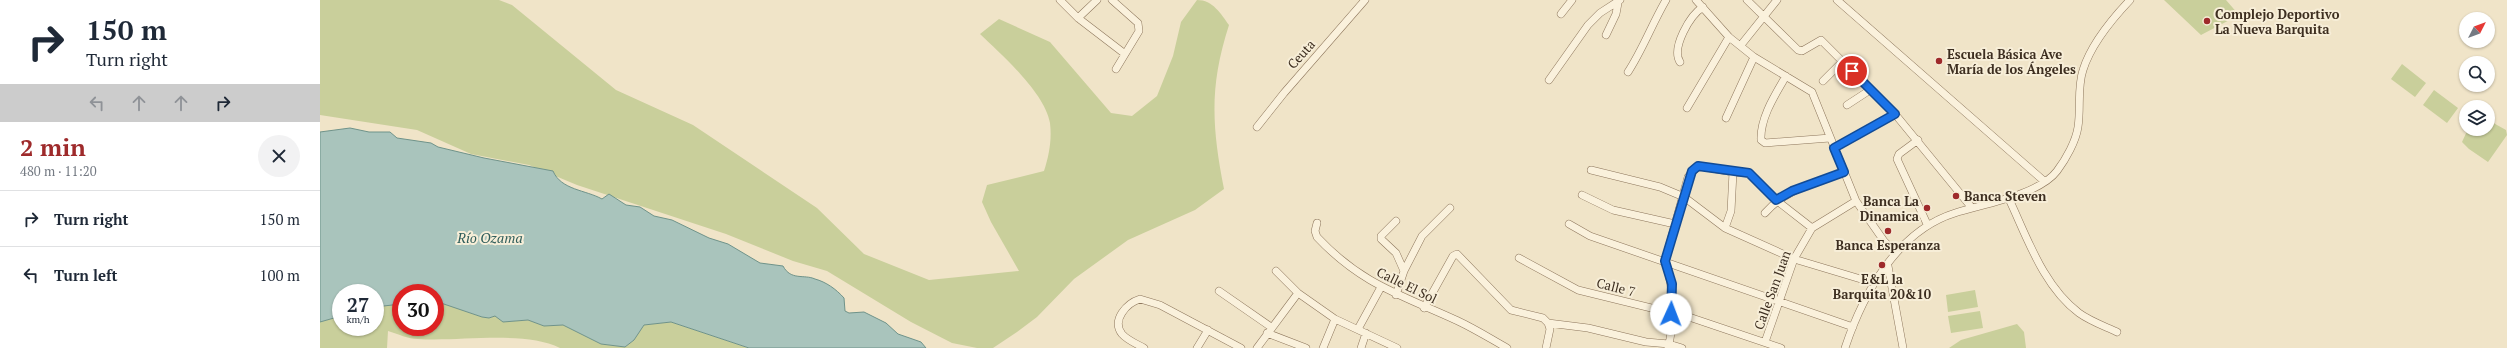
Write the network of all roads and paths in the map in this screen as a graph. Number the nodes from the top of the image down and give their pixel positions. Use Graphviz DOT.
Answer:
graph roads {
  1 [pos="1060,0"];
  2 [pos="1097,0"];
  3 [pos="1112,0"];
  4 [pos="1365,0"];
  5 [pos="1572,0"];
  6 [pos="1666,0"];
  7 [pos="1696,0"];
  8 [pos="1747,0"];
  9 [pos="1777,0"];
  10 [pos="1837,0"];
  11 [pos="2130,0"];
  12 [pos="1619,1"];
  13 [pos="1703,6"];
  14 [pos="1561,14"];
  15 [pos="1763,17"];
  16 [pos="1078,18"];
  17 [pos="1606,35"];
  18 [pos="1729,36"];
  19 [pos="1741,46"];
  20 [pos="1125,54"];
  21 [pos="1754,57"];
  22 [pos="1680,62"];
  23 [pos="1842,62"];
  24 [pos="1116,69"];
  25 [pos="1628,72"];
  26 [pos="1786,76"];
  27 [pos="1549,80"];
  28 [pos="1824,81"];
  29 [pos="1870,90"];
  30 [pos="1846,105"];
  31 [pos="1687,108"];
  32 [pos="1895,114"];
  33 [pos="1726,118"];
  34 [pos="1258,127"];
  35 [pos="1830,138"];
  36 [pos="1918,140"];
  37 [pos="1834,148"];
  38 [pos="1591,170"];
  39 [pos="1733,172"];
  40 [pos="1844,172"];
  41 [pos="2044,182"];
  42 [pos="1582,195"];
  43 [pos="1684,197"];
  44 [pos="2009,198"];
  45 [pos="1776,200"];
  46 [pos="1856,201"];
  47 [pos="1450,208"];
  48 [pos="1972,208"];
  49 [pos="1765,213"];
  50 [pos="1396,221"];
  51 [pos="1316,223"];
  52 [pos="1569,224"];
  53 [pos="1675,224"];
  54 [pos="1927,224"];
  55 [pos="1725,228"];
  56 [pos="1812,228"];
  57 [pos="1896,253"];
  58 [pos="1518,258"];
  59 [pos="1794,259"];
  60 [pos="1665,261"];
  61 [pos="1888,266"];
  62 [pos="1276,271"];
  63 [pos="1404,271"];
  64 [pos="1874,283"];
  65 [pos="1381,287"];
  66 [pos="1218,291"];
  67 [pos="1298,293"];
  68 [pos="1396,295"];
  69 [pos="1780,301"];
  70 [pos="1424,308"];
  71 [pos="1671,314"];
  72 [pos="1335,319"];
  73 [pos="1548,323"];
  74 [pos="1853,327"];
  75 [pos="1358,329"];
  76 [pos="1208,330"];
  77 [pos="1269,330"];
  78 [pos="2117,332"];
  79 [pos="1366,333"];
  80 [pos="1765,342"];
  81 [pos="1668,346"];
  82 [pos="1144,348"];
  83 [pos="1197,348"];
  84 [pos="1241,348"];
  85 [pos="1257,348"];
  86 [pos="1306,348"];
  87 [pos="1323,348"];
  88 [pos="1361,348"];
  89 [pos="1397,348"];
  90 [pos="1507,348"];
  91 [pos="1546,348"];
  92 [pos="1682,348"];
  93 [pos="1781,348"];
  94 [pos="1845,348"];
  95 [pos="1903,348"];
  1 -- 16 [label="street"];
  2 -- 16 [label="street"];
  3 -- 20 [label="street"];
  4 -- 34 [label="street, Ceuta"];
  5 -- 14 [label="street"];
  6 -- 25 [label="street"];
  7 -- 13 [label="street"];
  8 -- 15 [label="street"];
  9 -- 15 [label="street"];
  10 -- 41 [label="street"];
  11 -- 41 [label="street"];
  12 -- 17 [label="street"];
  12 -- 27 [label="street"];
  13 -- 18 [label="street"];
  13 -- 22 [label="street"];
  15 -- 19 [label="street"];
  15 -- 23 [label="street"];
  16 -- 20 [label="street"];
  18 -- 19 [label="street"];
  18 -- 31 [label="street"];
  19 -- 21 [label="street"];
  20 -- 24 [label="street"];
  21 -- 26 [label="street"];
  21 -- 33 [label="street"];
  23 -- 28 [label="street"];
  23 -- 29 [label="street"];
  26 -- 35 [label="street"];
  26 -- 35 [label="street"];
  29 -- 30 [label="street"];
  29 -- 32 [label="street"];
  32 -- 36 [label="street"];
  32 -- 37 [label="street"];
  35 -- 37 [label="street"];
  36 -- 48 [label="street"];
  36 -- 54 [label="street"];
  37 -- 40 [label="street"];
  38 -- 43 [label="street"];
  39 -- 43 [label="street"];
  39 -- 45 [label="street"];
  39 -- 55 [label="street"];
  40 -- 45 [label="street"];
  40 -- 46 [label="street"];
  41 -- 44 [label="street"];
  42 -- 53 [label="street"];
  43 -- 53 [label="street"];
  43 -- 55 [label="street"];
  44 -- 48 [label="street"];
  44 -- 78 [label="street"];
  45 -- 49 [label="street"];
  45 -- 56 [label="street"];
  46 -- 56 [label="street, Calle San Juan"];
  46 -- 57 [label="street"];
  47 -- 63 [label="street"];
  48 -- 54 [label="street"];
  50 -- 63 [label="street"];
  51 -- 65 [label="street, Calle El Sol"];
  52 -- 60 [label="street"];
  53 -- 60 [label="street"];
  54 -- 57 [label="street"];
  55 -- 59 [label="street"];
  56 -- 59 [label="street, Calle San Juan"];
  57 -- 61 [label="street"];
  58 -- 71 [label="street, Calle 7"];
  59 -- 64 [label="street"];
  59 -- 69 [label="street, Calle San Juan"];
  60 -- 69 [label="street"];
  60 -- 71 [label="street"];
  61 -- 64 [label="street"];
  61 -- 95 [label="street"];
  62 -- 67 [label="street"];
  63 -- 68 [label="street"];
  64 -- 74 [label="street"];
  65 -- 68 [label="street, Calle El Sol"];
  65 -- 75 [label="street"];
  66 -- 77 [label="street"];
  67 -- 72 [label="street"];
  67 -- 77 [label="street"];
  68 -- 70 [label="street, Calle El Sol"];
  69 -- 74 [label="street"];
  69 -- 80 [label="street, Calle San Juan"];
  70 -- 73 [label="street"];
  70 -- 90 [label="street, Calle El Sol"];
  71 -- 80 [label="street, Calle 7"];
  71 -- 81 [label="street"];
  72 -- 75 [label="street"];
  72 -- 87 [label="street"];
  73 -- 81 [label="street"];
  73 -- 91 [label="street"];
  74 -- 94 [label="street"];
  75 -- 79 [label="street"];
  76 -- 82 [label="street"];
  76 -- 83 [label="street"];
  76 -- 84 [label="street"];
  77 -- 85 [label="street"];
  77 -- 86 [label="street"];
  79 -- 88 [label="street"];
  79 -- 89 [label="street"];
  80 -- 93 [label="street, Calle 7"];
  81 -- 92 [label="street"];
}
